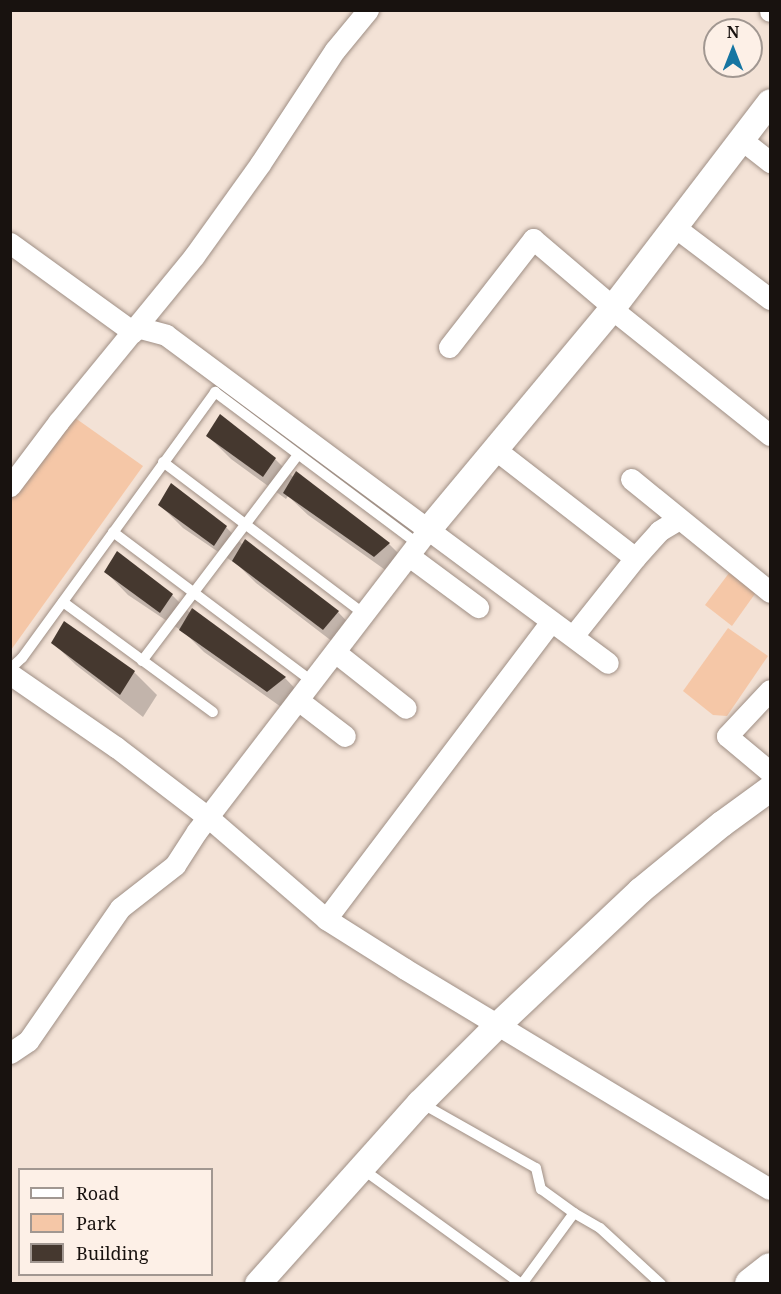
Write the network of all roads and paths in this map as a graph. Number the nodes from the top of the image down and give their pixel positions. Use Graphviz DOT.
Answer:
graph roads {
  1 [pos="368,10"];
  2 [pos="771,102"];
  3 [pos="742,140"];
  4 [pos="771,162"];
  5 [pos="676,228"];
  6 [pos="10,243"];
  7 [pos="771,299"];
  8 [pos="613,308"];
  9 [pos="135,330"];
  10 [pos="449,347"];
  11 [pos="771,435"];
  12 [pos="496,450"];
  13 [pos="298,455"];
  14 [pos="163,462"];
  15 [pos="631,479"];
  16 [pos="10,486"];
  17 [pos="679,519"];
  18 [pos="245,524"];
  19 [pos="113,532"];
  20 [pos="419,543"];
  21 [pos="635,558"];
  22 [pos="193,591"];
  23 [pos="771,592"];
  24 [pos="63,602"];
  25 [pos="478,608"];
  26 [pos="364,615"];
  27 [pos="551,621"];
  28 [pos="573,636"];
  29 [pos="335,652"];
  30 [pos="142,661"];
  31 [pos="608,663"];
  32 [pos="10,669"];
  33 [pos="10,674"];
  34 [pos="313,682"];
  35 [pos="771,690"];
  36 [pos="298,700"];
  37 [pos="406,708"];
  38 [pos="213,712"];
  39 [pos="345,736"];
  40 [pos="771,772"];
  41 [pos="771,789"];
  42 [pos="208,818"];
  43 [pos="326,919"];
  44 [pos="499,1024"];
  45 [pos="10,1053"];
  46 [pos="420,1102"];
  47 [pos="360,1167"];
  48 [pos="771,1189"];
  49 [pos="574,1213"];
  50 [pos="771,1269"];
  51 [pos="258,1284"];
  52 [pos="521,1284"];
  53 [pos="661,1284"];
  54 [pos="751,1284"];
  1 -- 9 [label="street"];
  2 -- 3 [label="street"];
  3 -- 4 [label="street"];
  3 -- 5 [label="street"];
  5 -- 7 [label="street"];
  5 -- 8 [label="street"];
  6 -- 9 [label="street"];
  8 -- 10 [label="street"];
  8 -- 11 [label="street"];
  8 -- 12 [label="street"];
  9 -- 16 [label="street"];
  9 -- 20 [label="street"];
  12 -- 20 [label="street"];
  12 -- 21 [label="street"];
  13 -- 14 [label="lane"];
  13 -- 18 [label="lane"];
  13 -- 20 [label="lane"];
  14 -- 18 [label="lane"];
  14 -- 19 [label="lane"];
  15 -- 17 [label="street"];
  17 -- 21 [label="street"];
  17 -- 23 [label="street"];
  18 -- 22 [label="lane"];
  18 -- 26 [label="lane"];
  19 -- 22 [label="lane"];
  19 -- 24 [label="lane"];
  20 -- 25 [label="street"];
  20 -- 26 [label="street"];
  20 -- 27 [label="street"];
  21 -- 28 [label="street"];
  22 -- 30 [label="lane"];
  22 -- 34 [label="lane"];
  24 -- 30 [label="lane"];
  24 -- 32 [label="lane"];
  26 -- 29 [label="street"];
  27 -- 28 [label="street"];
  27 -- 43 [label="street"];
  28 -- 31 [label="street"];
  29 -- 34 [label="street"];
  29 -- 37 [label="street"];
  30 -- 38 [label="lane"];
  33 -- 42 [label="street"];
  34 -- 36 [label="street"];
  35 -- 40 [label="street"];
  36 -- 39 [label="street"];
  36 -- 42 [label="street"];
  41 -- 44 [label="street"];
  42 -- 43 [label="street"];
  42 -- 45 [label="street"];
  43 -- 44 [label="street"];
  44 -- 46 [label="street"];
  44 -- 48 [label="street"];
  46 -- 47 [label="street"];
  46 -- 49 [label="lane"];
  47 -- 51 [label="street"];
  47 -- 52 [label="lane"];
  49 -- 52 [label="lane"];
  49 -- 53 [label="lane"];
  50 -- 54 [label="highway"];
}
